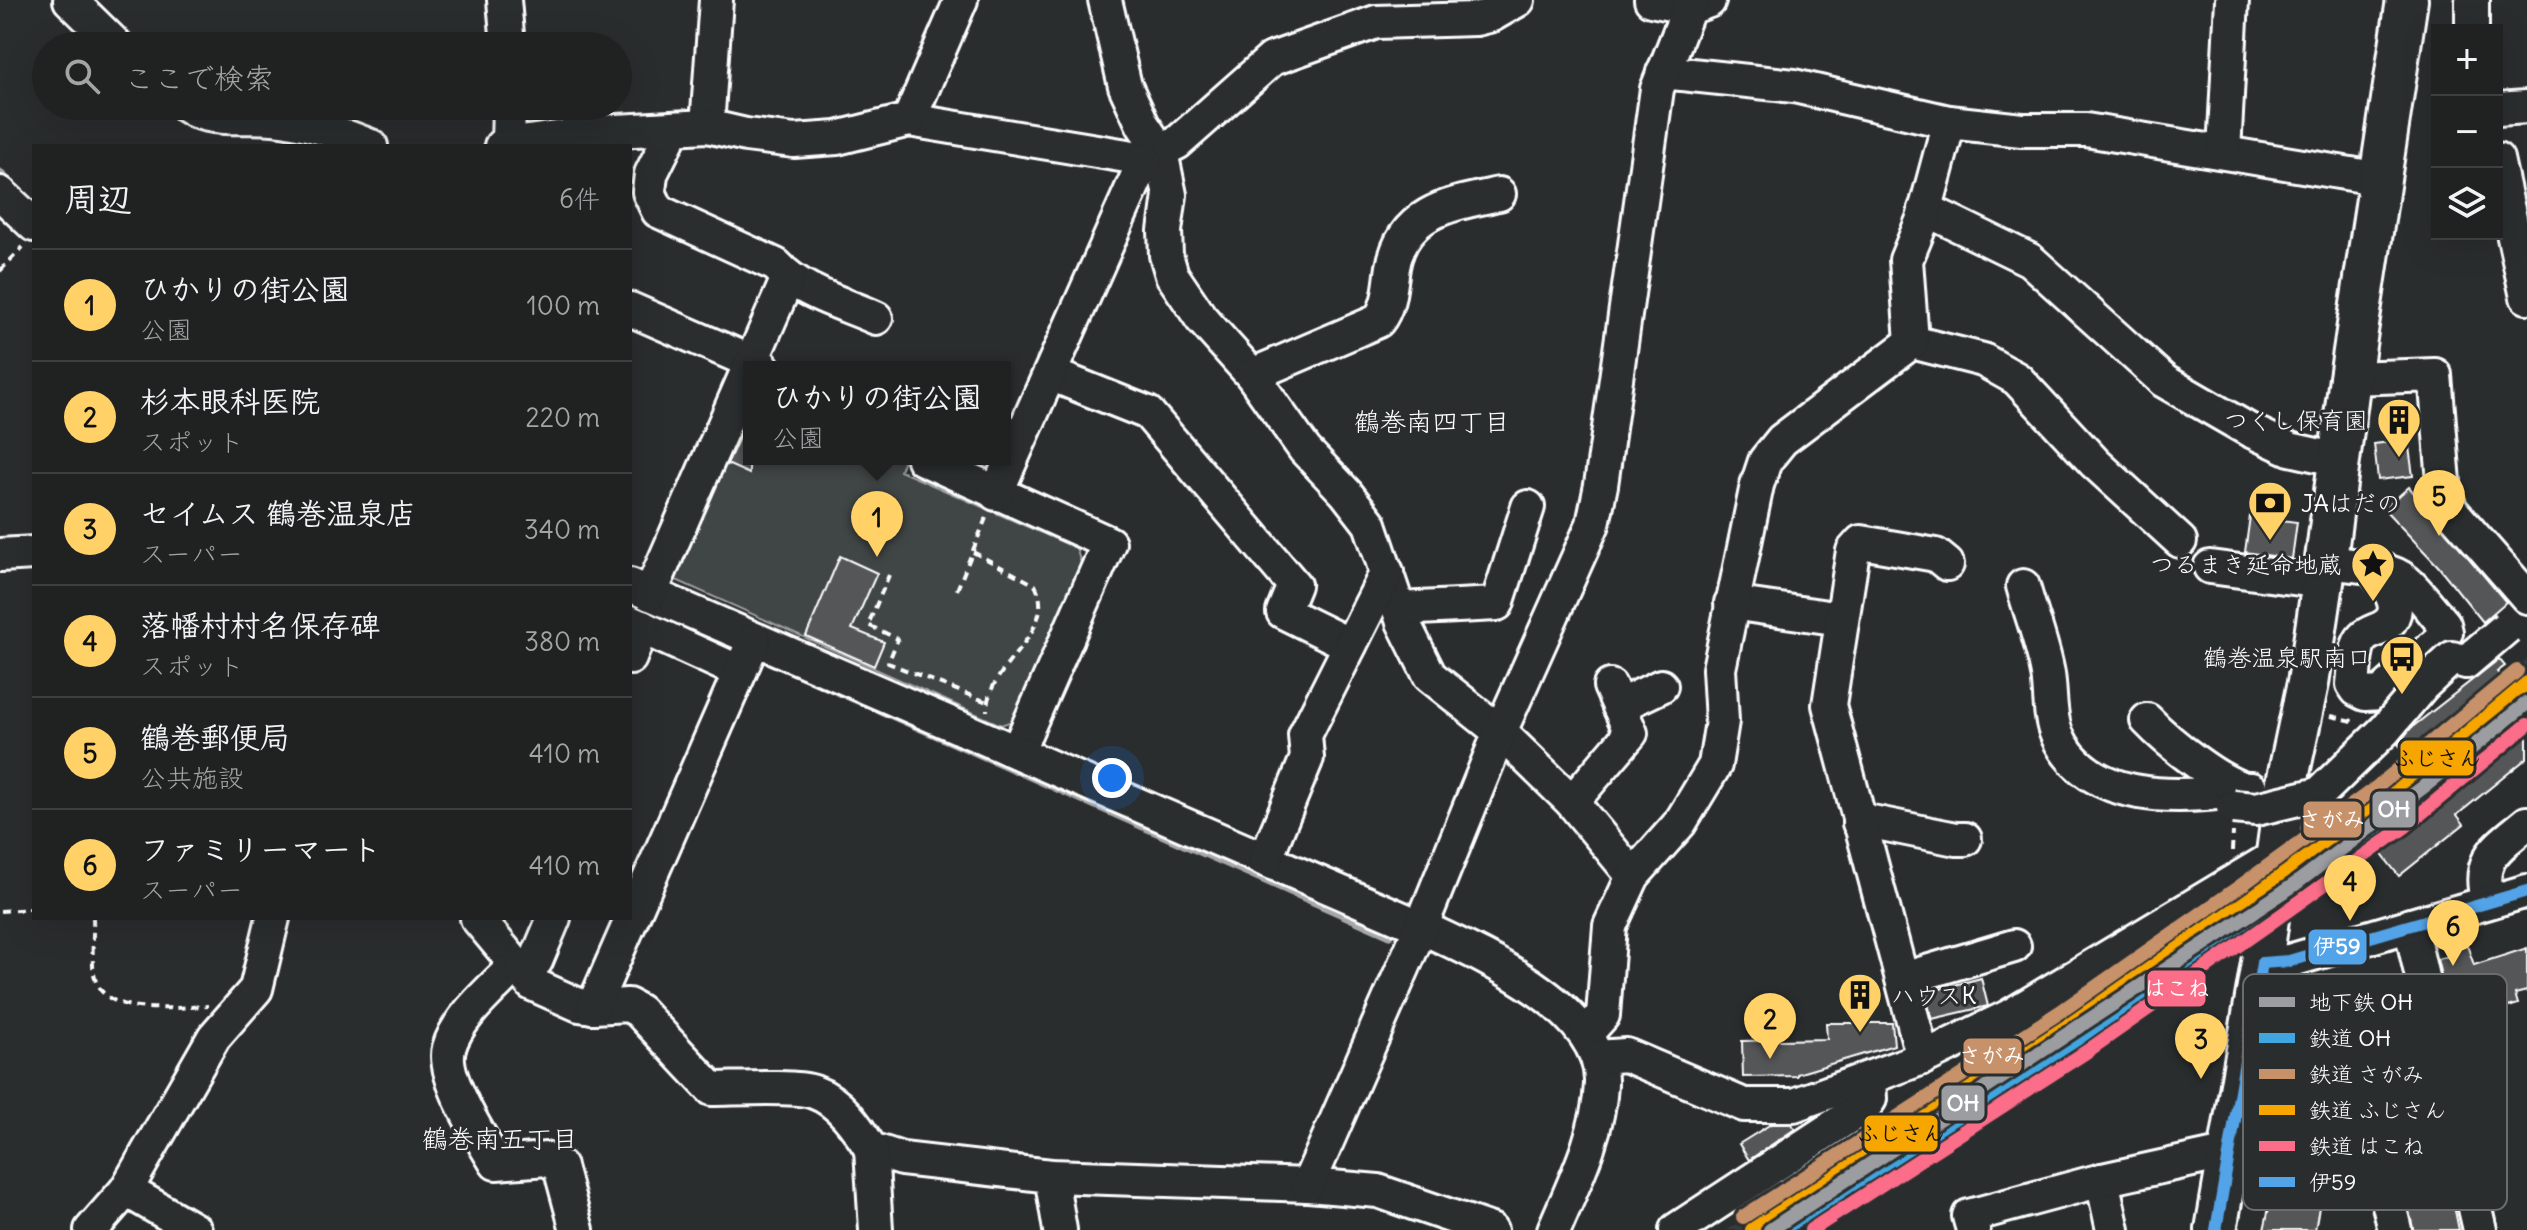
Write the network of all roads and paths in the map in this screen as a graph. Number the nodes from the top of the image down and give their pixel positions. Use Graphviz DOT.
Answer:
graph roads {
  1 [pos="70,0"];
  2 [pos="504,0"];
  3 [pos="716,0"];
  4 [pos="961,0"];
  5 [pos="1105,0"];
  6 [pos="1518,0"];
  7 [pos="1651,0"];
  8 [pos="2232,0"];
  9 [pos="2407,0"];
  10 [pos="2472,0"];
  11 [pos="1698,3"];
  12 [pos="2472,24"];
  13 [pos="103,32"];
  14 [pos="507,32"];
  15 [pos="1663,72"];
  16 [pos="2527,107"];
  17 [pos="2503,109"];
  18 [pos="284,120"];
  19 [pos="508,120"];
  20 [pos="909,120"];
  21 [pos="1949,122"];
  22 [pos="707,126"];
  23 [pos="674,128"];
  24 [pos="366,144"];
  25 [pos="505,144"];
  26 [pos="512,144"];
  27 [pos="2224,152"];
  28 [pos="1153,156"];
  29 [pos="2499,168"];
  30 [pos="2381,179"];
  31 [pos="0,193"];
  32 [pos="1499,194"];
  33 [pos="1925,209"];
  34 [pos="30,235"];
  35 [pos="0,271"];
  36 [pos="788,278"];
  37 [pos="2527,297"];
  38 [pos="632,310"];
  39 [pos="876,318"];
  40 [pos="1912,342"];
  41 [pos="750,361"];
  42 [pos="758,361"];
  43 [pos="1050,374"];
  44 [pos="1252,375"];
  45 [pos="2350,378"];
  46 [pos="743,391"];
  47 [pos="2339,460"];
  48 [pos="1011,461"];
  49 [pos="936,465"];
  50 [pos="1009,465"];
  51 [pos="996,494"];
  52 [pos="1528,507"];
  53 [pos="2180,541"];
  54 [pos="973,552"];
  55 [pos="32,553"];
  56 [pos="0,555"];
  57 [pos="1947,564"];
  58 [pos="2210,567"];
  59 [pos="2372,569"];
  60 [pos="1387,572"];
  61 [pos="2325,572"];
  62 [pos="889,575"];
  63 [pos="2023,586"];
  64 [pos="640,590"];
  65 [pos="957,590"];
  66 [pos="2527,597"];
  67 [pos="1731,603"];
  68 [pos="2427,605"];
  69 [pos="1399,609"];
  70 [pos="2394,614"];
  71 [pos="1841,619"];
  72 [pos="636,625"];
  73 [pos="2507,627"];
  74 [pos="754,640"];
  75 [pos="1350,645"];
  76 [pos="632,647"];
  77 [pos="740,672"];
  78 [pos="1661,686"];
  79 [pos="987,702"];
  80 [pos="2324,714"];
  81 [pos="2147,720"];
  82 [pos="2369,725"];
  83 [pos="1500,732"];
  84 [pos="983,738"];
  85 [pos="1017,752"];
  86 [pos="2286,787"];
  87 [pos="2238,798"];
  88 [pos="1572,802"];
  89 [pos="1859,823"];
  90 [pos="2527,823"];
  91 [pos="1965,839"];
  92 [pos="2276,856"];
  93 [pos="1265,860"];
  94 [pos="1633,876"];
  95 [pos="2527,891"];
  96 [pos="2488,902"];
  97 [pos="32,909"];
  98 [pos="0,911"];
  99 [pos="632,918"];
  100 [pos="93,920"];
  101 [pos="273,920"];
  102 [pos="479,920"];
  103 [pos="553,920"];
  104 [pos="631,920"];
  105 [pos="2410,925"];
  106 [pos="1421,927"];
  107 [pos="2014,946"];
  108 [pos="2262,963"];
  109 [pos="519,969"];
  110 [pos="2260,974"];
  111 [pos="2421,974"];
  112 [pos="1903,979"];
  113 [pos="593,1007"];
  114 [pos="239,1009"];
  115 [pos="1592,1045"];
  116 [pos="1923,1058"];
  117 [pos="2243,1070"];
  118 [pos="1869,1079"];
  119 [pos="2243,1103"];
  120 [pos="2237,1104"];
  121 [pos="871,1149"];
  122 [pos="2229,1152"];
  123 [pos="1051,1176"];
  124 [pos="2102,1180"];
  125 [pos="1308,1185"];
  126 [pos="126,1190"];
  127 [pos="2390,1210"];
  128 [pos="2475,1210"];
  129 [pos="2016,1217"];
  130 [pos="91,1230"];
  131 [pos="195,1230"];
  132 [pos="577,1230"];
  133 [pos="876,1230"];
  134 [pos="1060,1230"];
  135 [pos="1491,1230"];
  136 [pos="1554,1230"];
  137 [pos="1676,1230"];
  138 [pos="1973,1230"];
  139 [pos="2113,1230"];
  140 [pos="2216,1230"];
  141 [pos="2395,1230"];
  142 [pos="2480,1230"];
  1 -- 13 [label="street"];
  2 -- 14 [label="street"];
  3 -- 22 [label="street"];
  4 -- 20 [label="street"];
  5 -- 28 [label="street"];
  6 -- 28 [label="street"];
  7 -- 11 [label="street"];
  8 -- 27 [label="street"];
  9 -- 30 [label="main road"];
  10 -- 12 [label="street"];
  11 -- 15 [label="street"];
  15 -- 21 [label="street"];
  15 -- 83 [label="street"];
  16 -- 17 [label="street"];
  18 -- 24 [label="street"];
  19 -- 25 [label="street"];
  20 -- 22 [label="street"];
  20 -- 28 [label="street"];
  21 -- 27 [label="street"];
  21 -- 33 [label="street"];
  22 -- 23 [label="street"];
  23 -- 26 [label="street"];
  23 -- 36 [label="street"];
  27 -- 30 [label="street"];
  28 -- 43 [label="street"];
  28 -- 44 [label="street"];
  29 -- 37 [label="street"];
  30 -- 45 [label="main road"];
  31 -- 34 [label="street"];
  32 -- 44 [label="street"];
  33 -- 40 [label="street"];
  33 -- 47 [label="street"];
  34 -- 35 [label="path"];
  36 -- 39 [label="street"];
  36 -- 42 [label="street"];
  38 -- 41 [label="street"];
  40 -- 53 [label="street"];
  40 -- 67 [label="street"];
  43 -- 48 [label="street"];
  43 -- 75 [label="street"];
  44 -- 60 [label="street"];
  45 -- 47 [label="main road"];
  45 -- 66 [label="street"];
  46 -- 64 [label="street"];
  47 -- 61 [label="main road"];
  49 -- 51 [label="street"];
  50 -- 51 [label="street"];
  51 -- 54 [label="path"];
  51 -- 85 [label="street"];
  52 -- 69 [label="street"];
  54 -- 65 [label="path"];
  54 -- 79 [label="path"];
  55 -- 56 [label="street"];
  57 -- 71 [label="street"];
  58 -- 61 [label="street"];
  59 -- 61 [label="street"];
  59 -- 68 [label="street"];
  59 -- 70 [label="street"];
  60 -- 69 [label="street"];
  60 -- 75 [label="street"];
  61 -- 86 [label="main road"];
  62 -- 79 [label="path"];
  63 -- 87 [label="street"];
  64 -- 74 [label="street"];
  67 -- 71 [label="street"];
  67 -- 94 [label="street"];
  68 -- 70 [label="street"];
  68 -- 70 [label="street"];
  69 -- 83 [label="street"];
  71 -- 89 [label="street"];
  72 -- 76 [label="street"];
  72 -- 77 [label="street"];
  73 -- 87 [label="street, bridge"];
  74 -- 77 [label="street"];
  74 -- 84 [label="street"];
  75 -- 93 [label="street"];
  77 -- 99 [label="street"];
  78 -- 88 [label="street"];
  79 -- 84 [label="path"];
  80 -- 82 [label="path"];
  81 -- 87 [label="street"];
  83 -- 88 [label="street"];
  83 -- 106 [label="street"];
  84 -- 85 [label="street"];
  85 -- 93 [label="street"];
  86 -- 87 [label="street"];
  86 -- 92 [label="main road"];
  88 -- 94 [label="street"];
  89 -- 91 [label="street"];
  89 -- 112 [label="street"];
  90 -- 96 [label="street"];
  92 -- 108 [label="main road"];
  92 -- 116 [label="street"];
  93 -- 106 [label="street"];
  94 -- 115 [label="street"];
  95 -- 96 [label="street"];
  96 -- 105 [label="street"];
  97 -- 98 [label="path"];
  100 -- 114 [label="path"];
  101 -- 114 [label="street"];
  102 -- 109 [label="street"];
  103 -- 109 [label="street"];
  104 -- 113 [label="street"];
  105 -- 108 [label="street"];
  105 -- 111 [label="street"];
  106 -- 115 [label="street"];
  106 -- 125 [label="street"];
  107 -- 112 [label="street"];
  108 -- 110 [label="main road"];
  109 -- 113 [label="street"];
  109 -- 132 [label="street"];
  112 -- 116 [label="street"];
  113 -- 121 [label="street"];
  114 -- 126 [label="street"];
  115 -- 118 [label="street"];
  115 -- 136 [label="street"];
  116 -- 118 [label="street"];
  117 -- 120 [label="main road"];
  118 -- 137 [label="street"];
  119 -- 120 [label="street"];
  120 -- 122 [label="main road"];
  121 -- 123 [label="street"];
  121 -- 133 [label="street"];
  122 -- 124 [label="street"];
  122 -- 140 [label="main road"];
  123 -- 125 [label="street"];
  123 -- 134 [label="street"];
  124 -- 129 [label="street"];
  124 -- 139 [label="street"];
  125 -- 135 [label="street"];
  126 -- 130 [label="street"];
  126 -- 131 [label="street"];
  127 -- 141 [label="street"];
  128 -- 142 [label="street"];
  129 -- 138 [label="street"];
}
